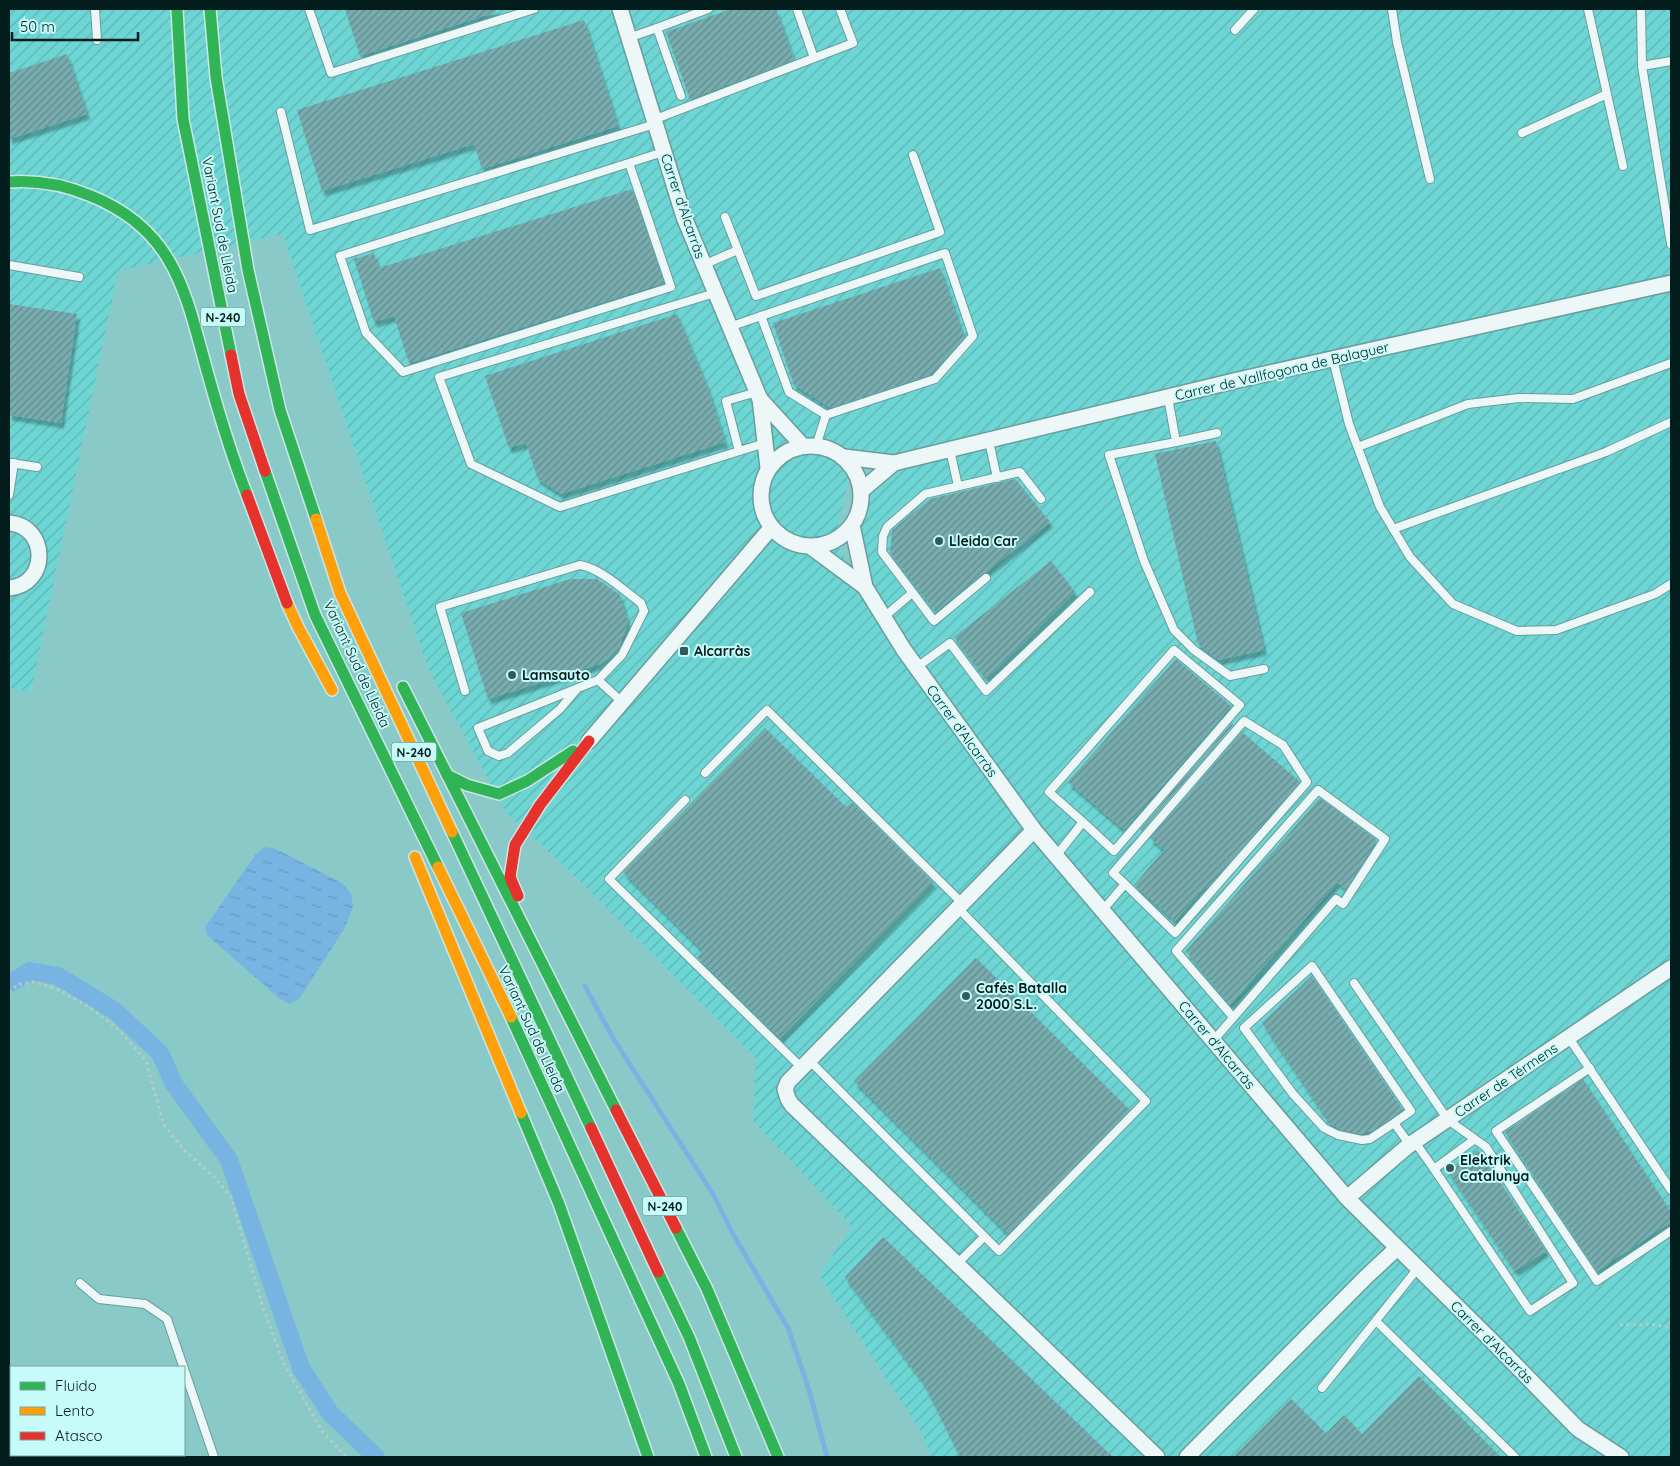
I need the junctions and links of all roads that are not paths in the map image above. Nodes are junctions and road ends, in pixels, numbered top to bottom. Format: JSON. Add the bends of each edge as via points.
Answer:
{"nodes":[{"id":1,"x":95,"y":9,"type":"edge"},
{"id":2,"x":177,"y":9,"type":"edge"},
{"id":3,"x":210,"y":9,"type":"edge"},
{"id":4,"x":309,"y":9,"type":"edge"},
{"id":5,"x":534,"y":9,"type":"edge"},
{"id":6,"x":620,"y":9,"type":"edge"},
{"id":7,"x":708,"y":9,"type":"edge"},
{"id":8,"x":797,"y":9,"type":"edge"},
{"id":9,"x":840,"y":9,"type":"edge"},
{"id":10,"x":1254,"y":9,"type":"edge"},
{"id":11,"x":1392,"y":9,"type":"edge"},
{"id":12,"x":1588,"y":9,"type":"edge"},
{"id":13,"x":1641,"y":9,"type":"edge"},
{"id":14,"x":657,"y":28,"type":"junction"},
{"id":15,"x":1234,"y":30,"type":"dead end"},
{"id":16,"x":628,"y":38,"type":"junction"},
{"id":17,"x":97,"y":40,"type":"dead end"},
{"id":18,"x":814,"y":58,"type":"junction"},
{"id":19,"x":1671,"y":61,"type":"edge"},
{"id":20,"x":1642,"y":66,"type":"junction"},
{"id":21,"x":1607,"y":94,"type":"junction"},
{"id":22,"x":681,"y":96,"type":"dead end"},
{"id":23,"x":281,"y":112,"type":"dead end"},
{"id":24,"x":654,"y":122,"type":"junction"},
{"id":25,"x":1522,"y":133,"type":"dead end"},
{"id":26,"x":663,"y":152,"type":"junction"},
{"id":27,"x":912,"y":154,"type":"dead end"},
{"id":28,"x":629,"y":163,"type":"junction"},
{"id":29,"x":1623,"y":166,"type":"dead end"},
{"id":30,"x":1430,"y":179,"type":"dead end"},
{"id":31,"x":9,"y":182,"type":"edge"},
{"id":32,"x":1671,"y":186,"type":"edge"},
{"id":33,"x":1662,"y":188,"type":"junction"},
{"id":34,"x":725,"y":217,"type":"dead end"},
{"id":35,"x":1671,"y":244,"type":"edge"},
{"id":36,"x":738,"y":250,"type":"junction"},
{"id":37,"x":9,"y":264,"type":"edge"},
{"id":38,"x":704,"y":265,"type":"junction"},
{"id":39,"x":79,"y":277,"type":"dead end"},
{"id":40,"x":1671,"y":283,"type":"edge"},
{"id":41,"x":715,"y":293,"type":"junction"},
{"id":42,"x":761,"y":316,"type":"junction"},
{"id":43,"x":730,"y":327,"type":"junction"},
{"id":44,"x":1332,"y":359,"type":"junction"},
{"id":45,"x":1671,"y":363,"type":"edge"},
{"id":46,"x":758,"y":395,"type":"junction"},
{"id":47,"x":1168,"y":397,"type":"junction"},
{"id":48,"x":280,"y":410,"type":"junction"},
{"id":49,"x":826,"y":416,"type":"junction"},
{"id":50,"x":1671,"y":422,"type":"edge"},
{"id":51,"x":1217,"y":433,"type":"dead end"},
{"id":52,"x":989,"y":440,"type":"junction"},
{"id":53,"x":1176,"y":442,"type":"junction"},
{"id":54,"x":765,"y":443,"type":"junction"},
{"id":55,"x":809,"y":446,"type":"junction"},
{"id":56,"x":1358,"y":447,"type":"junction"},
{"id":57,"x":950,"y":450,"type":"junction"},
{"id":58,"x":739,"y":451,"type":"junction"},
{"id":59,"x":844,"y":457,"type":"junction"},
{"id":60,"x":11,"y":463,"type":"edge"},
{"id":61,"x":894,"y":463,"type":"junction"},
{"id":62,"x":37,"y":467,"type":"dead end"},
{"id":63,"x":768,"y":468,"type":"junction"},
{"id":64,"x":997,"y":478,"type":"junction"},
{"id":65,"x":958,"y":486,"type":"junction"},
{"id":66,"x":861,"y":490,"type":"junction"},
{"id":67,"x":9,"y":495,"type":"edge"},
{"id":68,"x":1041,"y":499,"type":"dead end"},
{"id":69,"x":9,"y":523,"type":"edge"},
{"id":70,"x":852,"y":525,"type":"junction"},
{"id":71,"x":772,"y":528,"type":"junction"},
{"id":72,"x":1393,"y":529,"type":"junction"},
{"id":73,"x":812,"y":547,"type":"junction"},
{"id":74,"x":342,"y":562,"type":"dead end"},
{"id":75,"x":986,"y":578,"type":"dead end"},
{"id":76,"x":1671,"y":584,"type":"edge"},
{"id":77,"x":865,"y":587,"type":"junction"},
{"id":78,"x":9,"y":588,"type":"edge"},
{"id":79,"x":1090,"y":592,"type":"dead end"},
{"id":80,"x":912,"y":593,"type":"junction"},
{"id":81,"x":315,"y":616,"type":"junction"},
{"id":82,"x":884,"y":617,"type":"junction"},
{"id":83,"x":917,"y":667,"type":"junction"},
{"id":84,"x":1264,"y":669,"type":"dead end"},
{"id":85,"x":398,"y":677,"type":"dead end"},
{"id":86,"x":598,"y":680,"type":"junction"},
{"id":87,"x":577,"y":689,"type":"junction"},
{"id":88,"x":465,"y":691,"type":"dead end"},
{"id":89,"x":622,"y":702,"type":"junction"},
{"id":90,"x":340,"y":703,"type":"dead end"},
{"id":91,"x":589,"y":740,"type":"junction"},
{"id":92,"x":705,"y":773,"type":"dead end"},
{"id":93,"x":447,"y":775,"type":"junction"},
{"id":94,"x":387,"y":790,"type":"dead end"},
{"id":95,"x":685,"y":800,"type":"dead end"},
{"id":96,"x":1083,"y":822,"type":"junction"},
{"id":97,"x":1034,"y":830,"type":"junction"},
{"id":98,"x":410,"y":845,"type":"dead end"},
{"id":99,"x":1056,"y":856,"type":"junction"},
{"id":100,"x":1125,"y":884,"type":"junction"},
{"id":101,"x":960,"y":906,"type":"junction"},
{"id":102,"x":1102,"y":911,"type":"junction"},
{"id":103,"x":541,"y":960,"type":"junction"},
{"id":104,"x":1671,"y":968,"type":"edge"},
{"id":105,"x":1354,"y":983,"type":"dead end"},
{"id":106,"x":1234,"y":1017,"type":"junction"},
{"id":107,"x":1569,"y":1038,"type":"junction"},
{"id":108,"x":1213,"y":1041,"type":"junction"},
{"id":109,"x":806,"y":1064,"type":"junction"},
{"id":110,"x":1590,"y":1068,"type":"junction"},
{"id":111,"x":1448,"y":1120,"type":"junction"},
{"id":112,"x":1394,"y":1123,"type":"junction"},
{"id":113,"x":1475,"y":1139,"type":"junction"},
{"id":114,"x":1412,"y":1144,"type":"junction"},
{"id":115,"x":1434,"y":1169,"type":"junction"},
{"id":116,"x":1671,"y":1190,"type":"edge"},
{"id":117,"x":1346,"y":1198,"type":"junction"},
{"id":118,"x":1671,"y":1231,"type":"edge"},
{"id":119,"x":984,"y":1237,"type":"junction"},
{"id":120,"x":1397,"y":1248,"type":"junction"},
{"id":121,"x":957,"y":1264,"type":"junction"},
{"id":122,"x":1418,"y":1268,"type":"junction"},
{"id":123,"x":80,"y":1282,"type":"dead end"},
{"id":124,"x":1376,"y":1321,"type":"junction"},
{"id":125,"x":182,"y":1366,"type":"edge"},
{"id":126,"x":185,"y":1375,"type":"edge"},
{"id":127,"x":1322,"y":1388,"type":"dead end"},
{"id":128,"x":214,"y":1457,"type":"edge"},
{"id":129,"x":648,"y":1457,"type":"edge"},
{"id":130,"x":706,"y":1457,"type":"edge"},
{"id":131,"x":736,"y":1457,"type":"edge"},
{"id":132,"x":778,"y":1457,"type":"edge"},
{"id":133,"x":1156,"y":1457,"type":"edge"},
{"id":134,"x":1187,"y":1457,"type":"edge"},
{"id":135,"x":1515,"y":1457,"type":"edge"},
{"id":136,"x":1621,"y":1457,"type":"edge"}],
"edges":[{"from":1,"to":17,"type":"lane"},
{"from":2,"to":81,"type":"highway","name":"Variant Sud de Lleida","number":"N-240","via":[[183,119],[239,394]]},
{"from":3,"to":48,"type":"highway","name":"Variant Sud de Lleida","number":"N-240","via":[[216,77],[248,270]]},
{"from":4,"to":5,"type":"lane","via":[[331,73]]},
{"from":6,"to":16,"type":"street","name":"Carrer d'Alcarràs"},
{"from":7,"to":14,"type":"lane"},
{"from":8,"to":18,"type":"lane"},
{"from":9,"to":18,"type":"lane","via":[[853,43]]},
{"from":10,"to":15,"type":"lane"},
{"from":11,"to":30,"type":"lane"},
{"from":12,"to":21,"type":"lane"},
{"from":13,"to":20,"type":"lane"},
{"from":14,"to":16,"type":"lane"},
{"from":14,"to":22,"type":"lane"},
{"from":16,"to":24,"type":"street","name":"Carrer d'Alcarràs"},
{"from":18,"to":24,"type":"lane"},
{"from":19,"to":20,"type":"lane"},
{"from":20,"to":33,"type":"lane"},
{"from":21,"to":25,"type":"lane"},
{"from":21,"to":29,"type":"lane"},
{"from":23,"to":24,"type":"lane","via":[[310,230]]},
{"from":24,"to":26,"type":"street","name":"Carrer d'Alcarràs"},
{"from":26,"to":28,"type":"lane"},
{"from":26,"to":38,"type":"street","name":"Carrer d'Alcarràs"},
{"from":27,"to":36,"type":"lane","via":[[940,232],[756,296]]},
{"from":28,"to":28,"type":"lane","via":[[340,256],[366,332],[402,372],[671,287]]},
{"from":31,"to":90,"type":"highway","via":[[54,184],[102,199],[143,227],[173,265],[187,296],[238,469],[288,607]]},
{"from":32,"to":33,"type":"lane"},
{"from":33,"to":35,"type":"lane"},
{"from":34,"to":36,"type":"lane"},
{"from":36,"to":38,"type":"lane"},
{"from":37,"to":39,"type":"lane"},
{"from":38,"to":41,"type":"street","name":"Carrer d'Alcarràs"},
{"from":40,"to":44,"type":"street","name":"Carrer de Vallfogona de Balaguer"},
{"from":41,"to":43,"type":"street","name":"Carrer d'Alcarràs"},
{"from":41,"to":58,"type":"lane","via":[[439,377],[470,464],[560,507]]},
{"from":42,"to":43,"type":"lane"},
{"from":42,"to":49,"type":"lane","via":[[790,392]]},
{"from":42,"to":49,"type":"lane","via":[[945,253],[973,336],[935,379]]},
{"from":43,"to":46,"type":"street","name":"Carrer d'Alcarràs"},
{"from":44,"to":47,"type":"street","name":"Carrer de Vallfogona de Balaguer"},
{"from":44,"to":56,"type":"lane"},
{"from":45,"to":56,"type":"lane","via":[[1573,399],[1519,398],[1468,404]]},
{"from":46,"to":54,"type":"street","name":"Carrer d'Alcarràs"},
{"from":46,"to":55,"type":"street","name":"Carrer d'Alcarràs"},
{"from":46,"to":58,"type":"lane","via":[[726,401]]},
{"from":47,"to":52,"type":"street","name":"Carrer de Vallfogona de Balaguer"},
{"from":47,"to":53,"type":"lane"},
{"from":48,"to":74,"type":"highway","number":"N-240"},
{"from":48,"to":131,"type":"highway","name":"Variant Sud de Lleida","number":"N-240","via":[[340,593],[689,1337]]},
{"from":49,"to":55,"type":"lane"},
{"from":50,"to":72,"type":"lane","via":[[1606,452]]},
{"from":51,"to":53,"type":"lane"},
{"from":52,"to":57,"type":"street","name":"Carrer de Vallfogona de Balaguer"},
{"from":52,"to":64,"type":"lane"},
{"from":53,"to":84,"type":"lane","via":[[1109,456],[1144,561],[1174,630],[1194,650],[1230,676]]},
{"from":54,"to":58,"type":"lane"},
{"from":54,"to":63,"type":"street","name":"Carrer d'Alcarràs"},
{"from":55,"to":59,"type":"street","via":[[824,447]]},
{"from":55,"to":63,"type":"street","via":[[783,453]]},
{"from":56,"to":72,"type":"lane","via":[[1380,507]]},
{"from":57,"to":61,"type":"street","name":"Carrer de Vallfogona de Balaguer"},
{"from":57,"to":65,"type":"lane"},
{"from":59,"to":61,"type":"street"},
{"from":59,"to":66,"type":"street","via":[[852,466]]},
{"from":60,"to":62,"type":"lane"},
{"from":60,"to":67,"type":"lane"},
{"from":61,"to":66,"type":"street"},
{"from":63,"to":71,"type":"street","via":[[760,488],[762,509]]},
{"from":64,"to":65,"type":"lane"},
{"from":64,"to":68,"type":"lane","via":[[1020,472]]},
{"from":65,"to":80,"type":"lane","via":[[925,494],[887,527],[883,536],[882,552]]},
{"from":66,"to":70,"type":"street","via":[[859,513]]},
{"from":69,"to":78,"type":"street","via":[[25,528],[33,536],[40,556],[32,577],[24,584]]},
{"from":70,"to":73,"type":"street","via":[[834,541]]},
{"from":70,"to":77,"type":"street","name":"Carrer d'Alcarràs"},
{"from":71,"to":73,"type":"street","via":[[790,542]]},
{"from":71,"to":89,"type":"street"},
{"from":72,"to":76,"type":"lane","via":[[1410,557],[1453,604],[1518,631],[1556,630],[1655,594]]},
{"from":73,"to":77,"type":"street","name":"Carrer d'Alcarràs"},
{"from":75,"to":80,"type":"lane","via":[[934,621]]},
{"from":77,"to":82,"type":"street","name":"Carrer d'Alcarràs"},
{"from":79,"to":83,"type":"lane","via":[[986,691],[950,643]]},
{"from":80,"to":82,"type":"lane"},
{"from":81,"to":94,"type":"highway","number":"N-240"},
{"from":81,"to":130,"type":"highway","name":"Variant Sud de Lleida","number":"N-240","via":[[506,1006],[679,1384]]},
{"from":82,"to":83,"type":"street","name":"Carrer d'Alcarràs"},
{"from":83,"to":97,"type":"street","name":"Carrer d'Alcarràs"},
{"from":85,"to":93,"type":"highway","number":"N-240"},
{"from":86,"to":87,"type":"lane"},
{"from":86,"to":88,"type":"lane","via":[[622,654],[644,611],[641,603],[602,575],[590,567],[580,566],[440,607]]},
{"from":86,"to":89,"type":"lane"},
{"from":87,"to":87,"type":"lane","via":[[478,728],[488,751],[499,756],[508,754],[560,710]]},
{"from":89,"to":91,"type":"street"},
{"from":91,"to":93,"type":"highway","via":[[528,781],[498,794]]},
{"from":91,"to":103,"type":"highway","via":[[540,805],[516,845],[510,876]]},
{"from":92,"to":101,"type":"lane","via":[[767,710]]},
{"from":93,"to":103,"type":"highway","number":"N-240"},
{"from":95,"to":109,"type":"lane","via":[[609,879]]},
{"from":96,"to":96,"type":"lane","via":[[1114,851],[1240,705],[1174,650],[1049,792]]},
{"from":96,"to":99,"type":"lane"},
{"from":97,"to":99,"type":"street","name":"Carrer d'Alcarràs"},
{"from":97,"to":101,"type":"street"},
{"from":98,"to":129,"type":"highway","via":[[559,1204]]},
{"from":99,"to":102,"type":"street","name":"Carrer d'Alcarràs"},
{"from":100,"to":100,"type":"lane","via":[[1175,932],[1307,782],[1283,745],[1244,721],[1113,873]]},
{"from":100,"to":102,"type":"lane"},
{"from":101,"to":109,"type":"street"},
{"from":101,"to":119,"type":"lane","via":[[1146,1101],[999,1252]]},
{"from":102,"to":108,"type":"street","name":"Carrer d'Alcarràs"},
{"from":103,"to":132,"type":"highway","number":"N-240","via":[[707,1290]]},
{"from":104,"to":107,"type":"street","name":"Carrer de Térmens"},
{"from":105,"to":111,"type":"lane"},
{"from":106,"to":106,"type":"lane","via":[[1336,899],[1343,904],[1385,838],[1318,790],[1176,951]]},
{"from":106,"to":108,"type":"lane"},
{"from":107,"to":110,"type":"lane"},
{"from":107,"to":111,"type":"street","name":"Carrer de Térmens"},
{"from":108,"to":117,"type":"street","name":"Carrer d'Alcarràs"},
{"from":109,"to":119,"type":"lane"},
{"from":109,"to":121,"type":"street","via":[[785,1086],[792,1105]]},
{"from":110,"to":116,"type":"lane"},
{"from":110,"to":118,"type":"lane","via":[[1496,1131],[1597,1281]]},
{"from":111,"to":113,"type":"lane"},
{"from":111,"to":114,"type":"street","name":"Carrer de Térmens"},
{"from":112,"to":112,"type":"lane","via":[[1411,1111],[1312,966],[1244,1028],[1293,1094],[1324,1128],[1338,1136],[1362,1140],[1370,1139]]},
{"from":112,"to":114,"type":"lane"},
{"from":113,"to":115,"type":"lane"},
{"from":113,"to":115,"type":"lane","via":[[1486,1146],[1573,1283],[1530,1311]]},
{"from":114,"to":115,"type":"lane"},
{"from":114,"to":117,"type":"street","name":"Carrer de Térmens"},
{"from":117,"to":120,"type":"street","name":"Carrer d'Alcarràs"},
{"from":119,"to":121,"type":"lane"},
{"from":120,"to":122,"type":"street","name":"Carrer d'Alcarràs"},
{"from":120,"to":134,"type":"street"},
{"from":121,"to":133,"type":"street"},
{"from":122,"to":124,"type":"lane"},
{"from":122,"to":136,"type":"street","name":"Carrer d'Alcarràs","via":[[1578,1429]]},
{"from":123,"to":125,"type":"lane","via":[[99,1299],[144,1304],[167,1319]]},
{"from":124,"to":127,"type":"lane"},
{"from":124,"to":135,"type":"lane"},
{"from":126,"to":128,"type":"lane"}]}
